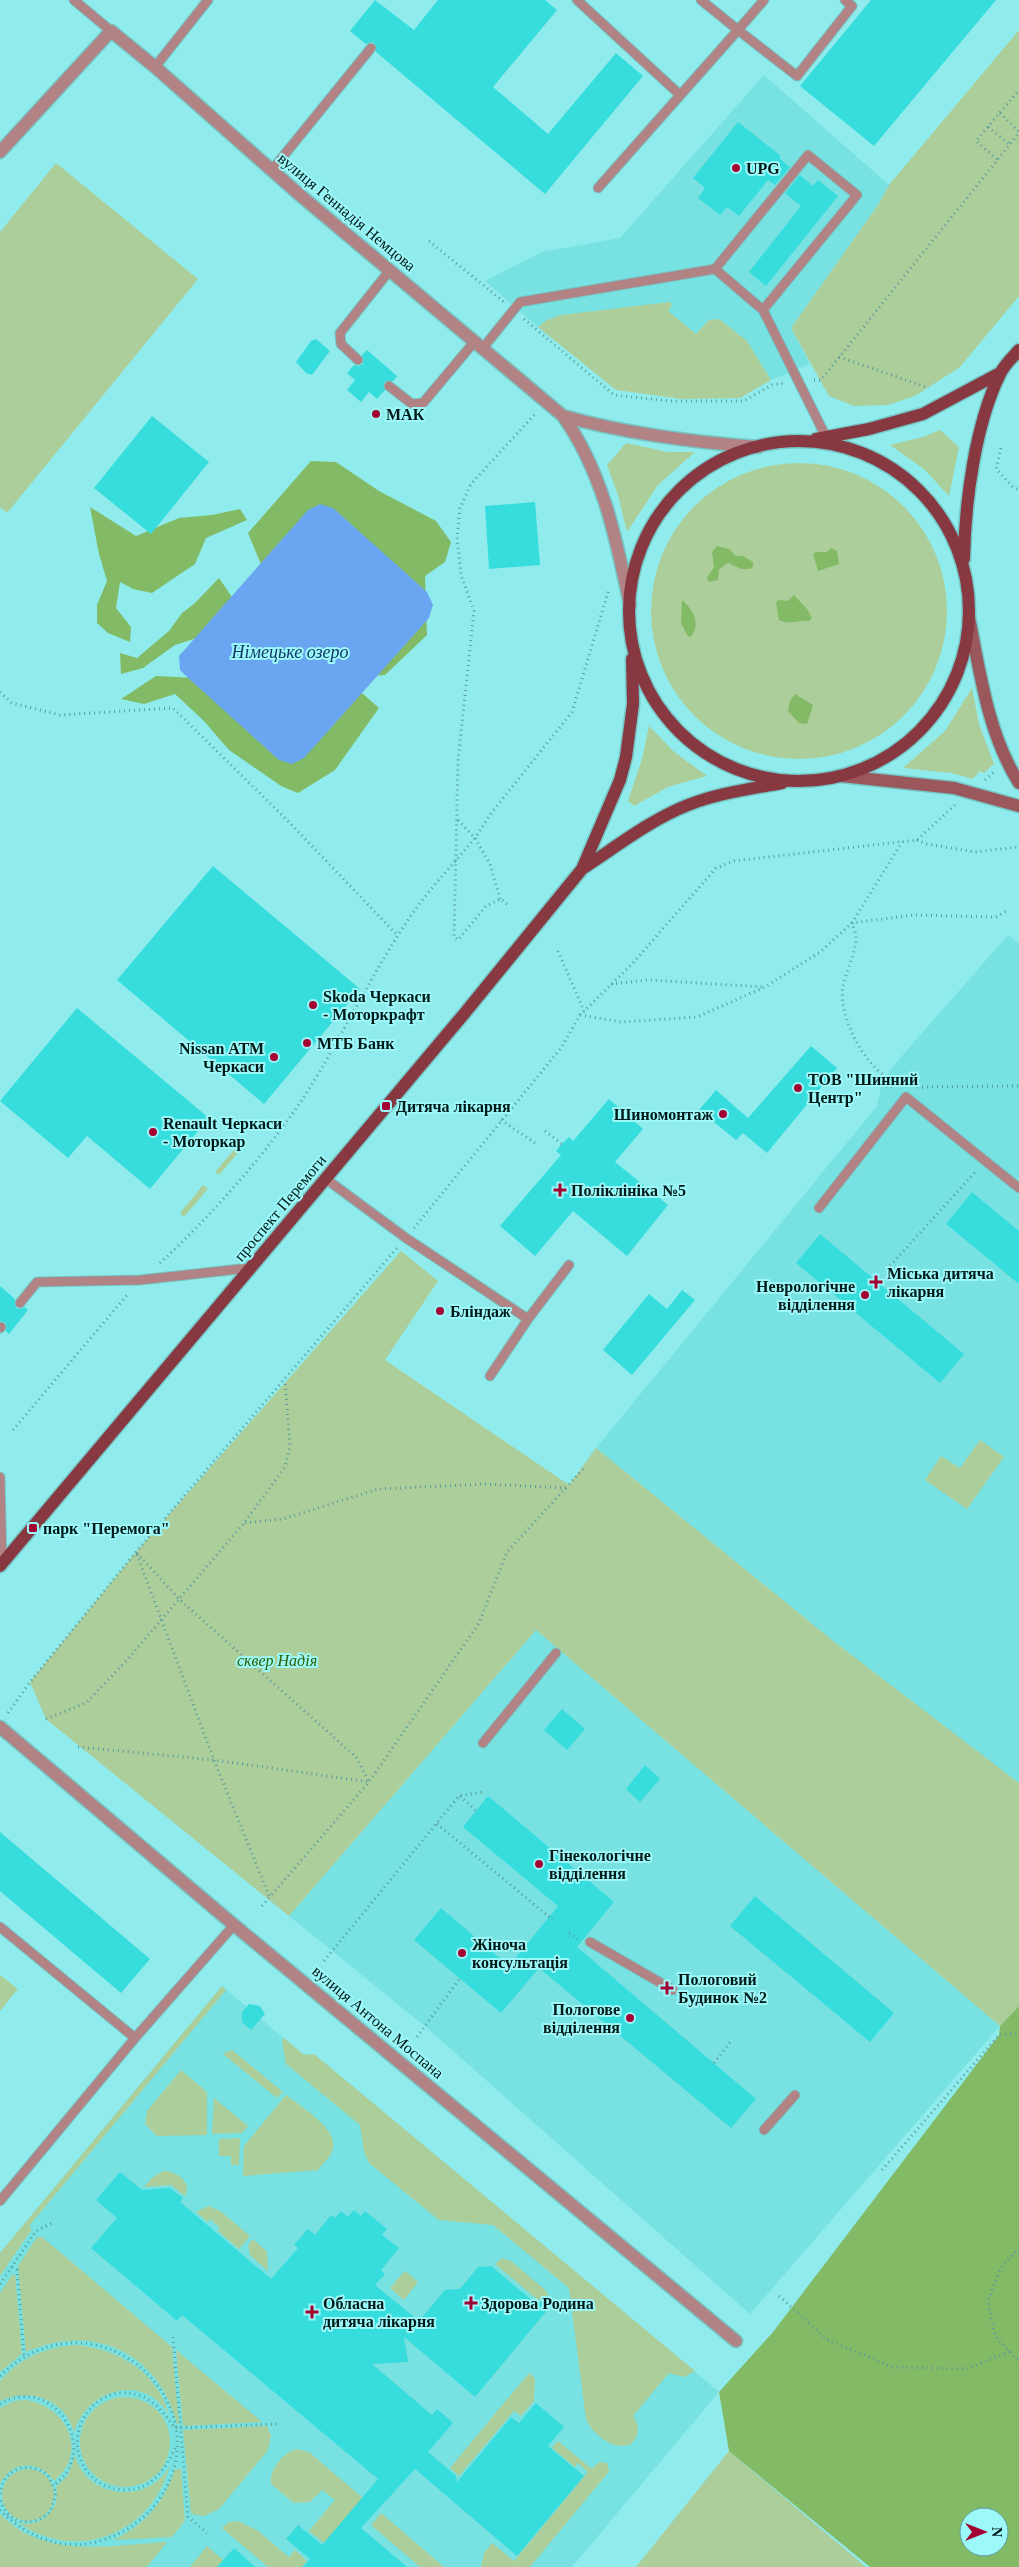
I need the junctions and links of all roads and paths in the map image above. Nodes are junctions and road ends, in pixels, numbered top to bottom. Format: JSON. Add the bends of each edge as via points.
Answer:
{"nodes":[{"id":1,"x":74,"y":0,"type":"edge"},
{"id":2,"x":208,"y":0,"type":"edge"},
{"id":3,"x":577,"y":0,"type":"edge"},
{"id":4,"x":701,"y":0,"type":"edge"},
{"id":5,"x":764,"y":0,"type":"edge"},
{"id":6,"x":844,"y":0,"type":"edge"},
{"id":7,"x":738,"y":30,"type":"junction"},
{"id":8,"x":110,"y":31,"type":"junction"},
{"id":9,"x":371,"y":48,"type":"dead end"},
{"id":10,"x":155,"y":67,"type":"junction"},
{"id":11,"x":1019,"y":90,"type":"edge"},
{"id":12,"x":679,"y":94,"type":"junction"},
{"id":13,"x":1000,"y":113,"type":"junction"},
{"id":14,"x":988,"y":127,"type":"junction"},
{"id":15,"x":1019,"y":133,"type":"edge"},
{"id":16,"x":1009,"y":144,"type":"junction"},
{"id":17,"x":0,"y":152,"type":"edge"},
{"id":18,"x":997,"y":159,"type":"junction"},
{"id":19,"x":272,"y":170,"type":"junction"},
{"id":20,"x":598,"y":188,"type":"dead end"},
{"id":21,"x":429,"y":241,"type":"dead end"},
{"id":22,"x":715,"y":269,"type":"junction"},
{"id":23,"x":390,"y":270,"type":"junction"},
{"id":24,"x":513,"y":310,"type":"junction"},
{"id":25,"x":763,"y":310,"type":"junction"},
{"id":26,"x":479,"y":344,"type":"junction"},
{"id":27,"x":1019,"y":350,"type":"edge"},
{"id":28,"x":838,"y":357,"type":"junction"},
{"id":29,"x":358,"y":360,"type":"dead end"},
{"id":30,"x":1000,"y":372,"type":"junction"},
{"id":31,"x":799,"y":380,"type":"junction"},
{"id":32,"x":389,"y":386,"type":"dead end"},
{"id":33,"x":928,"y":388,"type":"dead end"},
{"id":34,"x":546,"y":402,"type":"junction"},
{"id":35,"x":563,"y":416,"type":"junction"},
{"id":36,"x":826,"y":437,"type":"junction"},
{"id":37,"x":805,"y":441,"type":"junction"},
{"id":38,"x":758,"y":446,"type":"junction"},
{"id":39,"x":1001,"y":448,"type":"dead end"},
{"id":40,"x":1019,"y":490,"type":"edge"},
{"id":41,"x":963,"y":569,"type":"junction"},
{"id":42,"x":611,"y":584,"type":"dead end"},
{"id":43,"x":630,"y":605,"type":"junction"},
{"id":44,"x":968,"y":617,"type":"junction"},
{"id":45,"x":632,"y":659,"type":"junction"},
{"id":46,"x":0,"y":692,"type":"edge"},
{"id":47,"x":1006,"y":760,"type":"junction"},
{"id":48,"x":841,"y":776,"type":"junction"},
{"id":49,"x":793,"y":781,"type":"junction"},
{"id":50,"x":1019,"y":782,"type":"edge"},
{"id":51,"x":972,"y":792,"type":"junction"},
{"id":52,"x":1019,"y":806,"type":"edge"},
{"id":53,"x":457,"y":819,"type":"junction"},
{"id":54,"x":475,"y":838,"type":"junction"},
{"id":55,"x":917,"y":840,"type":"junction"},
{"id":56,"x":902,"y":842,"type":"junction"},
{"id":57,"x":1019,"y":847,"type":"edge"},
{"id":58,"x":456,"y":860,"type":"junction"},
{"id":59,"x":582,"y":869,"type":"junction"},
{"id":60,"x":500,"y":899,"type":"junction"},
{"id":61,"x":507,"y":904,"type":"dead end"},
{"id":62,"x":1008,"y":910,"type":"dead end"},
{"id":63,"x":852,"y":922,"type":"junction"},
{"id":64,"x":398,"y":936,"type":"junction"},
{"id":65,"x":558,"y":952,"type":"dead end"},
{"id":66,"x":610,"y":984,"type":"junction"},
{"id":67,"x":765,"y":987,"type":"junction"},
{"id":68,"x":582,"y":1013,"type":"junction"},
{"id":69,"x":886,"y":1077,"type":"dead end"},
{"id":70,"x":881,"y":1086,"type":"dead end"},
{"id":71,"x":1019,"y":1086,"type":"edge"},
{"id":72,"x":906,"y":1087,"type":"dead end"},
{"id":73,"x":915,"y":1087,"type":"dead end"},
{"id":74,"x":500,"y":1120,"type":"junction"},
{"id":75,"x":545,"y":1131,"type":"dead end"},
{"id":76,"x":535,"y":1143,"type":"dead end"},
{"id":77,"x":562,"y":1144,"type":"dead end"},
{"id":78,"x":985,"y":1161,"type":"junction"},
{"id":79,"x":326,"y":1179,"type":"junction"},
{"id":80,"x":1019,"y":1188,"type":"edge"},
{"id":81,"x":819,"y":1208,"type":"dead end"},
{"id":82,"x":406,"y":1238,"type":"junction"},
{"id":83,"x":569,"y":1265,"type":"dead end"},
{"id":84,"x":890,"y":1266,"type":"dead end"},
{"id":85,"x":250,"y":1268,"type":"junction"},
{"id":86,"x":140,"y":1280,"type":"junction"},
{"id":87,"x":20,"y":1303,"type":"dead end"},
{"id":88,"x":528,"y":1319,"type":"junction"},
{"id":89,"x":490,"y":1376,"type":"dead end"},
{"id":90,"x":284,"y":1380,"type":"junction"},
{"id":91,"x":13,"y":1430,"type":"dead end"},
{"id":92,"x":584,"y":1468,"type":"dead end"},
{"id":93,"x":0,"y":1477,"type":"edge"},
{"id":94,"x":567,"y":1488,"type":"junction"},
{"id":95,"x":244,"y":1523,"type":"junction"},
{"id":96,"x":136,"y":1552,"type":"junction"},
{"id":97,"x":1,"y":1565,"type":"edge"},
{"id":98,"x":179,"y":1599,"type":"junction"},
{"id":99,"x":162,"y":1619,"type":"junction"},
{"id":100,"x":556,"y":1653,"type":"dead end"},
{"id":101,"x":46,"y":1719,"type":"dead end"},
{"id":102,"x":2,"y":1722,"type":"edge"},
{"id":103,"x":483,"y":1742,"type":"dead end"},
{"id":104,"x":78,"y":1747,"type":"dead end"},
{"id":105,"x":214,"y":1760,"type":"junction"},
{"id":106,"x":369,"y":1782,"type":"junction"},
{"id":107,"x":482,"y":1792,"type":"dead end"},
{"id":108,"x":460,"y":1796,"type":"junction"},
{"id":109,"x":476,"y":1811,"type":"dead end"},
{"id":110,"x":437,"y":1824,"type":"junction"},
{"id":111,"x":270,"y":1898,"type":"junction"},
{"id":112,"x":262,"y":1906,"type":"dead end"},
{"id":113,"x":553,"y":1920,"type":"dead end"},
{"id":114,"x":234,"y":1926,"type":"junction"},
{"id":115,"x":0,"y":1927,"type":"edge"},
{"id":116,"x":590,"y":1942,"type":"dead end"},
{"id":117,"x":324,"y":1961,"type":"dead end"},
{"id":118,"x":460,"y":1978,"type":"dead end"},
{"id":119,"x":672,"y":1990,"type":"dead end"},
{"id":120,"x":1019,"y":2033,"type":"edge"},
{"id":121,"x":417,"y":2037,"type":"dead end"},
{"id":122,"x":135,"y":2038,"type":"junction"},
{"id":123,"x":731,"y":2041,"type":"dead end"},
{"id":124,"x":714,"y":2062,"type":"dead end"},
{"id":125,"x":794,"y":2095,"type":"dead end"},
{"id":126,"x":764,"y":2130,"type":"dead end"},
{"id":127,"x":882,"y":2170,"type":"dead end"},
{"id":128,"x":0,"y":2201,"type":"edge"},
{"id":129,"x":54,"y":2222,"type":"dead end"},
{"id":130,"x":1019,"y":2248,"type":"edge"},
{"id":131,"x":12,"y":2267,"type":"junction"},
{"id":132,"x":0,"y":2284,"type":"edge"},
{"id":133,"x":779,"y":2296,"type":"dead end"},
{"id":134,"x":173,"y":2337,"type":"dead end"},
{"id":135,"x":736,"y":2341,"type":"dead end"},
{"id":136,"x":1010,"y":2352,"type":"junction"},
{"id":137,"x":24,"y":2356,"type":"junction"},
{"id":138,"x":1019,"y":2362,"type":"edge"},
{"id":139,"x":0,"y":2376,"type":"edge"},
{"id":140,"x":0,"y":2404,"type":"edge"},
{"id":141,"x":277,"y":2424,"type":"dead end"},
{"id":142,"x":175,"y":2428,"type":"junction"},
{"id":143,"x":181,"y":2428,"type":"junction"},
{"id":144,"x":75,"y":2445,"type":"junction"},
{"id":145,"x":176,"y":2445,"type":"junction"},
{"id":146,"x":54,"y":2485,"type":"junction"},
{"id":147,"x":0,"y":2487,"type":"edge"},
{"id":148,"x":0,"y":2496,"type":"edge"},
{"id":149,"x":0,"y":2510,"type":"edge"},
{"id":150,"x":207,"y":2533,"type":"dead end"}],
"edges":[{"from":1,"to":8,"type":"lane"},
{"from":2,"to":10,"type":"lane"},
{"from":3,"to":12,"type":"lane"},
{"from":4,"to":7,"type":"lane"},
{"from":5,"to":7,"type":"lane"},
{"from":6,"to":7,"type":"lane","via":[[852,6],[797,76]]},
{"from":7,"to":12,"type":"lane"},
{"from":8,"to":10,"type":"street","name":"вулиця Геннадія Немцова"},
{"from":8,"to":17,"type":"street"},
{"from":9,"to":19,"type":"lane"},
{"from":10,"to":19,"type":"street","name":"вулиця Геннадія Немцова"},
{"from":11,"to":13,"type":"path"},
{"from":12,"to":20,"type":"lane"},
{"from":13,"to":14,"type":"path"},
{"from":13,"to":15,"type":"path"},
{"from":14,"to":16,"type":"path"},
{"from":14,"to":18,"type":"path","via":[[976,141]]},
{"from":15,"to":16,"type":"path"},
{"from":16,"to":18,"type":"path"},
{"from":18,"to":28,"type":"path"},
{"from":19,"to":23,"type":"street","name":"вулиця Геннадія Немцова"},
{"from":21,"to":24,"type":"path"},
{"from":22,"to":24,"type":"lane","via":[[520,302]]},
{"from":22,"to":25,"type":"lane"},
{"from":22,"to":25,"type":"lane","via":[[808,155],[857,195]]},
{"from":23,"to":26,"type":"street","name":"вулиця Геннадія Немцова"},
{"from":23,"to":29,"type":"lane","via":[[340,333],[341,344]]},
{"from":24,"to":26,"type":"lane"},
{"from":24,"to":31,"type":"path","via":[[614,395],[670,401],[744,401],[772,386]]},
{"from":25,"to":31,"type":"lane"},
{"from":26,"to":32,"type":"lane","via":[[423,403],[412,404]]},
{"from":26,"to":34,"type":"street","name":"вулиця Геннадія Немцова"},
{"from":27,"to":30,"type":"main road"},
{"from":28,"to":31,"type":"path","via":[[821,380]]},
{"from":28,"to":33,"type":"path"},
{"from":30,"to":36,"type":"main road","via":[[923,414]]},
{"from":30,"to":41,"type":"main road","via":[[983,424],[972,475],[966,508]]},
{"from":31,"to":36,"type":"lane"},
{"from":34,"to":35,"type":"street","name":"вулиця Геннадія Немцова"},
{"from":34,"to":53,"type":"path","via":[[471,484],[460,508],[457,537],[461,575],[474,610],[458,760]]},
{"from":35,"to":38,"type":"street","via":[[597,426],[664,438]]},
{"from":35,"to":43,"type":"street","via":[[595,472]]},
{"from":36,"to":37,"type":"main road"},
{"from":37,"to":38,"type":"main road","name":"проспект Перемоги"},
{"from":37,"to":41,"type":"main road","via":[[853,450],[875,459],[915,487],[945,524]]},
{"from":38,"to":43,"type":"main road","name":"проспект Перемоги","via":[[713,465],[693,479],[660,514],[639,558],[632,581]]},
{"from":39,"to":40,"type":"path","via":[[996,469],[1012,487]]},
{"from":41,"to":44,"type":"main road"},
{"from":42,"to":54,"type":"path","via":[[572,712]]},
{"from":43,"to":45,"type":"main road","name":"проспект Перемоги"},
{"from":44,"to":47,"type":"street","via":[[994,730]]},
{"from":44,"to":48,"type":"main road","via":[[960,665],[938,708],[923,727],[892,752],[864,768]]},
{"from":45,"to":49,"type":"main road","via":[[653,702],[703,751],[746,772]]},
{"from":45,"to":59,"type":"main road","name":"проспект Перемоги","via":[[633,704],[626,757],[620,780]]},
{"from":46,"to":64,"type":"path","via":[[12,703],[60,715],[173,708],[290,822]]},
{"from":47,"to":50,"type":"street"},
{"from":47,"to":51,"type":"path"},
{"from":48,"to":49,"type":"main road"},
{"from":48,"to":51,"type":"street","via":[[915,782]]},
{"from":49,"to":59,"type":"main road","name":"проспект Перемоги","via":[[688,805],[647,826]]},
{"from":51,"to":52,"type":"street"},
{"from":51,"to":55,"type":"path"},
{"from":53,"to":54,"type":"path"},
{"from":53,"to":58,"type":"path"},
{"from":54,"to":58,"type":"path"},
{"from":54,"to":60,"type":"path","via":[[488,859]]},
{"from":55,"to":56,"type":"path"},
{"from":55,"to":57,"type":"path","via":[[975,852]]},
{"from":56,"to":63,"type":"path"},
{"from":56,"to":66,"type":"path","via":[[734,861],[716,868],[632,964]]},
{"from":58,"to":60,"type":"path","via":[[453,934],[458,940],[486,906]]},
{"from":58,"to":64,"type":"path"},
{"from":59,"to":79,"type":"main road","name":"проспект Перемоги"},
{"from":60,"to":61,"type":"path"},
{"from":62,"to":63,"type":"path","via":[[996,917],[913,915]]},
{"from":63,"to":67,"type":"path","via":[[820,952]]},
{"from":63,"to":69,"type":"path","via":[[856,938],[841,1001],[865,1056],[875,1070]]},
{"from":64,"to":86,"type":"path","via":[[301,1100],[255,1161],[182,1242]]},
{"from":65,"to":68,"type":"path"},
{"from":66,"to":67,"type":"path","via":[[649,980]]},
{"from":66,"to":68,"type":"path"},
{"from":67,"to":68,"type":"path","via":[[697,1017],[621,1022]]},
{"from":68,"to":74,"type":"path","via":[[561,1048]]},
{"from":70,"to":72,"type":"path"},
{"from":71,"to":73,"type":"path"},
{"from":74,"to":76,"type":"path"},
{"from":74,"to":82,"type":"path"},
{"from":75,"to":77,"type":"path"},
{"from":78,"to":80,"type":"lane"},
{"from":78,"to":81,"type":"lane","via":[[906,1097]]},
{"from":78,"to":84,"type":"path"},
{"from":79,"to":82,"type":"lane"},
{"from":79,"to":85,"type":"main road","name":"проспект Перемоги"},
{"from":82,"to":88,"type":"lane"},
{"from":82,"to":90,"type":"path"},
{"from":83,"to":88,"type":"lane"},
{"from":85,"to":86,"type":"lane"},
{"from":85,"to":97,"type":"main road","name":"проспект Перемоги"},
{"from":86,"to":87,"type":"lane","via":[[37,1282]]},
{"from":86,"to":91,"type":"path"},
{"from":88,"to":89,"type":"lane"},
{"from":90,"to":95,"type":"path","via":[[290,1447],[285,1466]]},
{"from":90,"to":96,"type":"path"},
{"from":92,"to":94,"type":"path"},
{"from":93,"to":97,"type":"lane"},
{"from":94,"to":95,"type":"path","via":[[487,1484],[378,1489],[283,1519]]},
{"from":94,"to":106,"type":"path","via":[[507,1552],[479,1623]]},
{"from":95,"to":98,"type":"path"},
{"from":96,"to":98,"type":"path"},
{"from":96,"to":99,"type":"path"},
{"from":96,"to":102,"type":"path","via":[[30,1682]]},
{"from":98,"to":99,"type":"path"},
{"from":98,"to":106,"type":"path","via":[[356,1757]]},
{"from":99,"to":101,"type":"path","via":[[86,1703]]},
{"from":99,"to":105,"type":"path"},
{"from":100,"to":103,"type":"lane"},
{"from":102,"to":114,"type":"street","name":"вулиця Антона Моспана"},
{"from":104,"to":105,"type":"path"},
{"from":105,"to":106,"type":"path"},
{"from":105,"to":111,"type":"path"},
{"from":106,"to":111,"type":"path"},
{"from":107,"to":108,"type":"path"},
{"from":108,"to":109,"type":"path"},
{"from":108,"to":110,"type":"path"},
{"from":110,"to":113,"type":"path"},
{"from":110,"to":117,"type":"path"},
{"from":111,"to":112,"type":"path"},
{"from":114,"to":122,"type":"lane"},
{"from":114,"to":135,"type":"street","name":"вулиця Антона Моспана"},
{"from":115,"to":122,"type":"lane"},
{"from":116,"to":119,"type":"lane"},
{"from":118,"to":121,"type":"path"},
{"from":120,"to":127,"type":"path","via":[[999,2035]]},
{"from":122,"to":128,"type":"lane"},
{"from":123,"to":124,"type":"path"},
{"from":125,"to":126,"type":"lane"},
{"from":129,"to":131,"type":"path","via":[[39,2228]]},
{"from":130,"to":136,"type":"path","via":[[1000,2269],[988,2301],[995,2336]]},
{"from":131,"to":132,"type":"path"},
{"from":131,"to":137,"type":"path","via":[[17,2270]]},
{"from":133,"to":136,"type":"path","via":[[828,2340],[892,2367],[965,2369]]},
{"from":134,"to":143,"type":"path"},
{"from":136,"to":138,"type":"path"},
{"from":137,"to":139,"type":"path"},
{"from":137,"to":142,"type":"path","via":[[59,2344],[94,2344],[111,2349],[127,2357],[154,2380],[170,2410]]},
{"from":140,"to":144,"type":"path","via":[[25,2397],[48,2403],[65,2418]]},
{"from":141,"to":143,"type":"path"},
{"from":142,"to":143,"type":"path"},
{"from":142,"to":144,"type":"path","via":[[147,2399],[136,2395],[113,2395],[93,2406],[85,2415]]},
{"from":142,"to":145,"type":"path"},
{"from":143,"to":150,"type":"path","via":[[188,2517]]},
{"from":144,"to":145,"type":"path","via":[[93,2478],[108,2487],[125,2490],[137,2489],[157,2478]]},
{"from":144,"to":146,"type":"path","via":[[68,2468]]},
{"from":145,"to":149,"type":"path","via":[[169,2480],[151,2510],[124,2532],[108,2539],[56,2543],[23,2530]]},
{"from":146,"to":147,"type":"path","via":[[48,2475],[31,2467],[12,2471]]},
{"from":146,"to":148,"type":"path","via":[[56,2493],[50,2512],[34,2522],[15,2520],[7,2514]]},
{"from":147,"to":148,"type":"path"}]}
